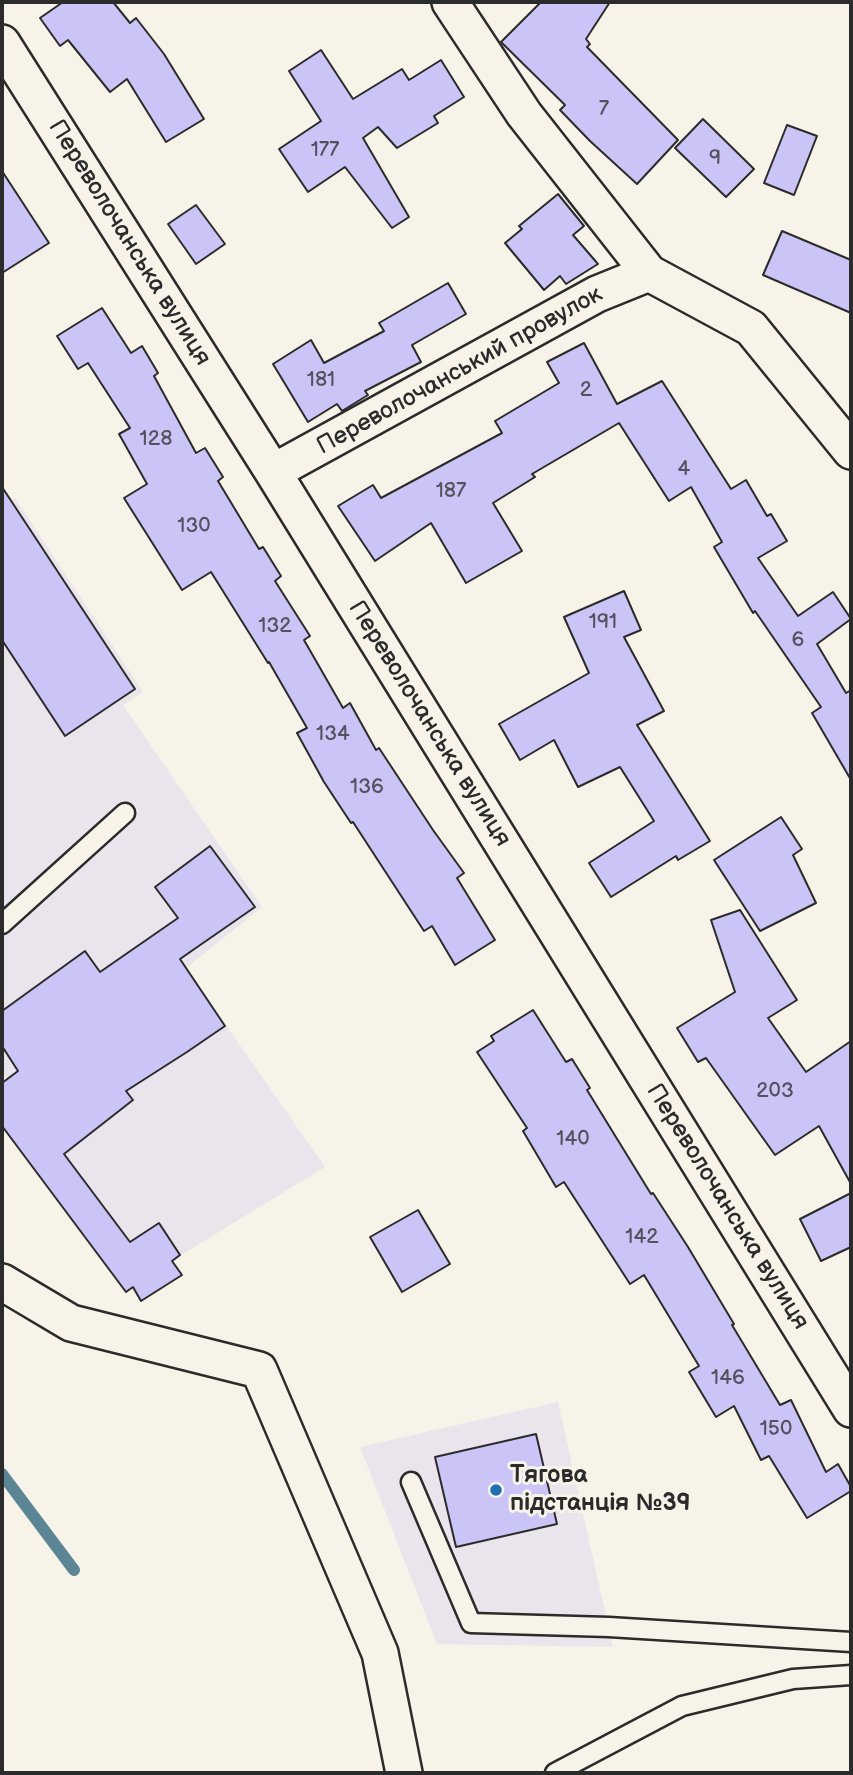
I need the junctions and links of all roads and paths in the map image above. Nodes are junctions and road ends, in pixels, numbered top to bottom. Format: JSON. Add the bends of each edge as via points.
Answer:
{"nodes":[{"id":1,"x":450,"y":2,"type":"edge"},
{"id":2,"x":2,"y":43,"type":"edge"},
{"id":3,"x":649,"y":273,"type":"junction"},
{"id":4,"x":851,"y":451,"type":"edge"},
{"id":5,"x":274,"y":472,"type":"junction"},
{"id":6,"x":125,"y":813,"type":"dead end"},
{"id":7,"x":2,"y":925,"type":"edge"},
{"id":8,"x":2,"y":1282,"type":"edge"},
{"id":9,"x":851,"y":1409,"type":"edge"},
{"id":10,"x":411,"y":1482,"type":"dead end"},
{"id":11,"x":851,"y":1642,"type":"edge"},
{"id":12,"x":851,"y":1675,"type":"edge"},
{"id":13,"x":404,"y":1773,"type":"edge"},
{"id":14,"x":555,"y":1773,"type":"edge"}],
"edges":[{"from":1,"to":3,"type":"street","via":[[524,114]]},
{"from":2,"to":5,"type":"street","name":"Переволочанська вулиця"},
{"from":3,"to":4,"type":"street","via":[[751,328]]},
{"from":3,"to":5,"type":"street","name":"Переволочанський провулок","via":[[597,294]]},
{"from":5,"to":9,"type":"street","name":"Переволочанська вулиця"},
{"from":6,"to":7,"type":"lane"},
{"from":8,"to":13,"type":"street","via":[[71,1323],[259,1370],[380,1653]]},
{"from":10,"to":11,"type":"lane","via":[[471,1623]]},
{"from":12,"to":14,"type":"lane","via":[[793,1679],[682,1706]]}]}
